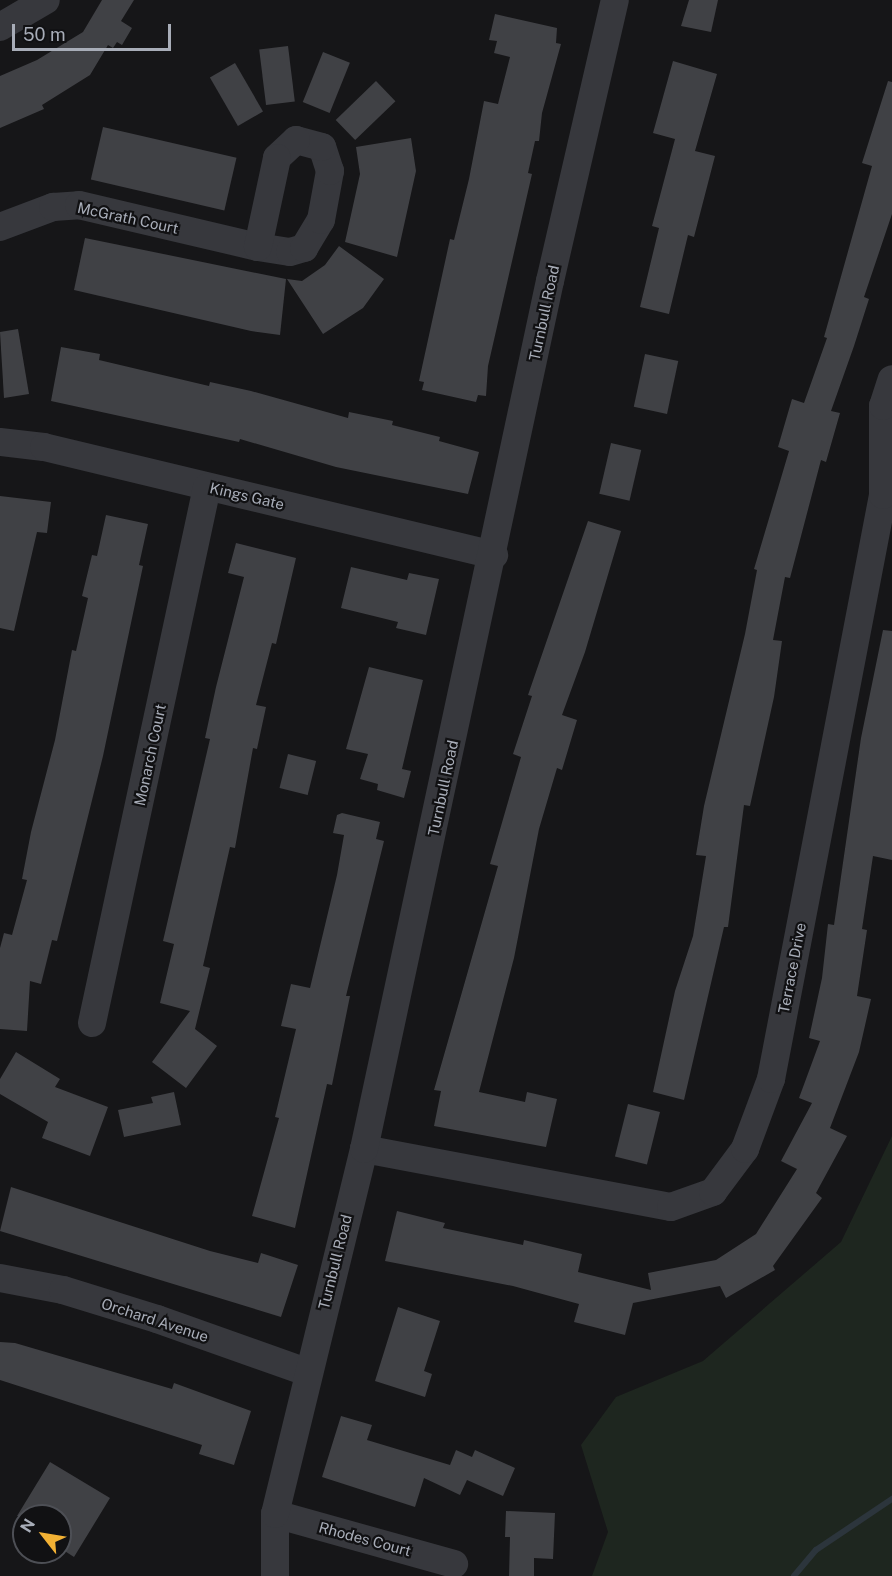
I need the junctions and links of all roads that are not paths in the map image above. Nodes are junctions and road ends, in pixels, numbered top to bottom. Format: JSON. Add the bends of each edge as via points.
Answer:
{"nodes":[{"id":1,"x":46,"y":0,"type":"edge"},
{"id":2,"x":615,"y":0,"type":"edge"},
{"id":3,"x":0,"y":27,"type":"edge"},
{"id":4,"x":0,"y":227,"type":"edge"},
{"id":5,"x":258,"y":247,"type":"dead end"},
{"id":6,"x":892,"y":379,"type":"edge"},
{"id":7,"x":0,"y":442,"type":"edge"},
{"id":8,"x":207,"y":487,"type":"junction"},
{"id":9,"x":494,"y":555,"type":"junction"},
{"id":10,"x":92,"y":1023,"type":"dead end"},
{"id":11,"x":363,"y":1149,"type":"junction"},
{"id":12,"x":0,"y":1278,"type":"edge"},
{"id":13,"x":307,"y":1372,"type":"junction"},
{"id":14,"x":275,"y":1514,"type":"junction"},
{"id":15,"x":454,"y":1564,"type":"dead end"},
{"id":16,"x":275,"y":1576,"type":"edge"}],
"edges":[{"from":1,"to":3,"type":"street"},
{"from":2,"to":9,"type":"street","name":"Turnbull Road","via":[[550,280]]},
{"from":4,"to":5,"type":"street","name":"McGrath Court","via":[[53,207],[79,205]]},
{"from":6,"to":11,"type":"street","name":"Terrace Drive","via":[[883,406],[883,495],[771,1079],[745,1149],[713,1192],[671,1207]]},
{"from":7,"to":8,"type":"street","name":"Kings Gate","via":[[44,447]]},
{"from":8,"to":9,"type":"street","name":"Kings Gate"},
{"from":8,"to":10,"type":"street","name":"Monarch Court"},
{"from":9,"to":11,"type":"street","name":"Turnbull Road"},
{"from":11,"to":13,"type":"street","name":"Turnbull Road"},
{"from":12,"to":13,"type":"street","name":"Orchard Avenue","via":[[63,1290],[157,1318]]},
{"from":13,"to":14,"type":"street","name":"Turnbull Road"},
{"from":14,"to":15,"type":"street","name":"Rhodes Court"},
{"from":14,"to":16,"type":"street","name":"Turnbull Road"}]}
